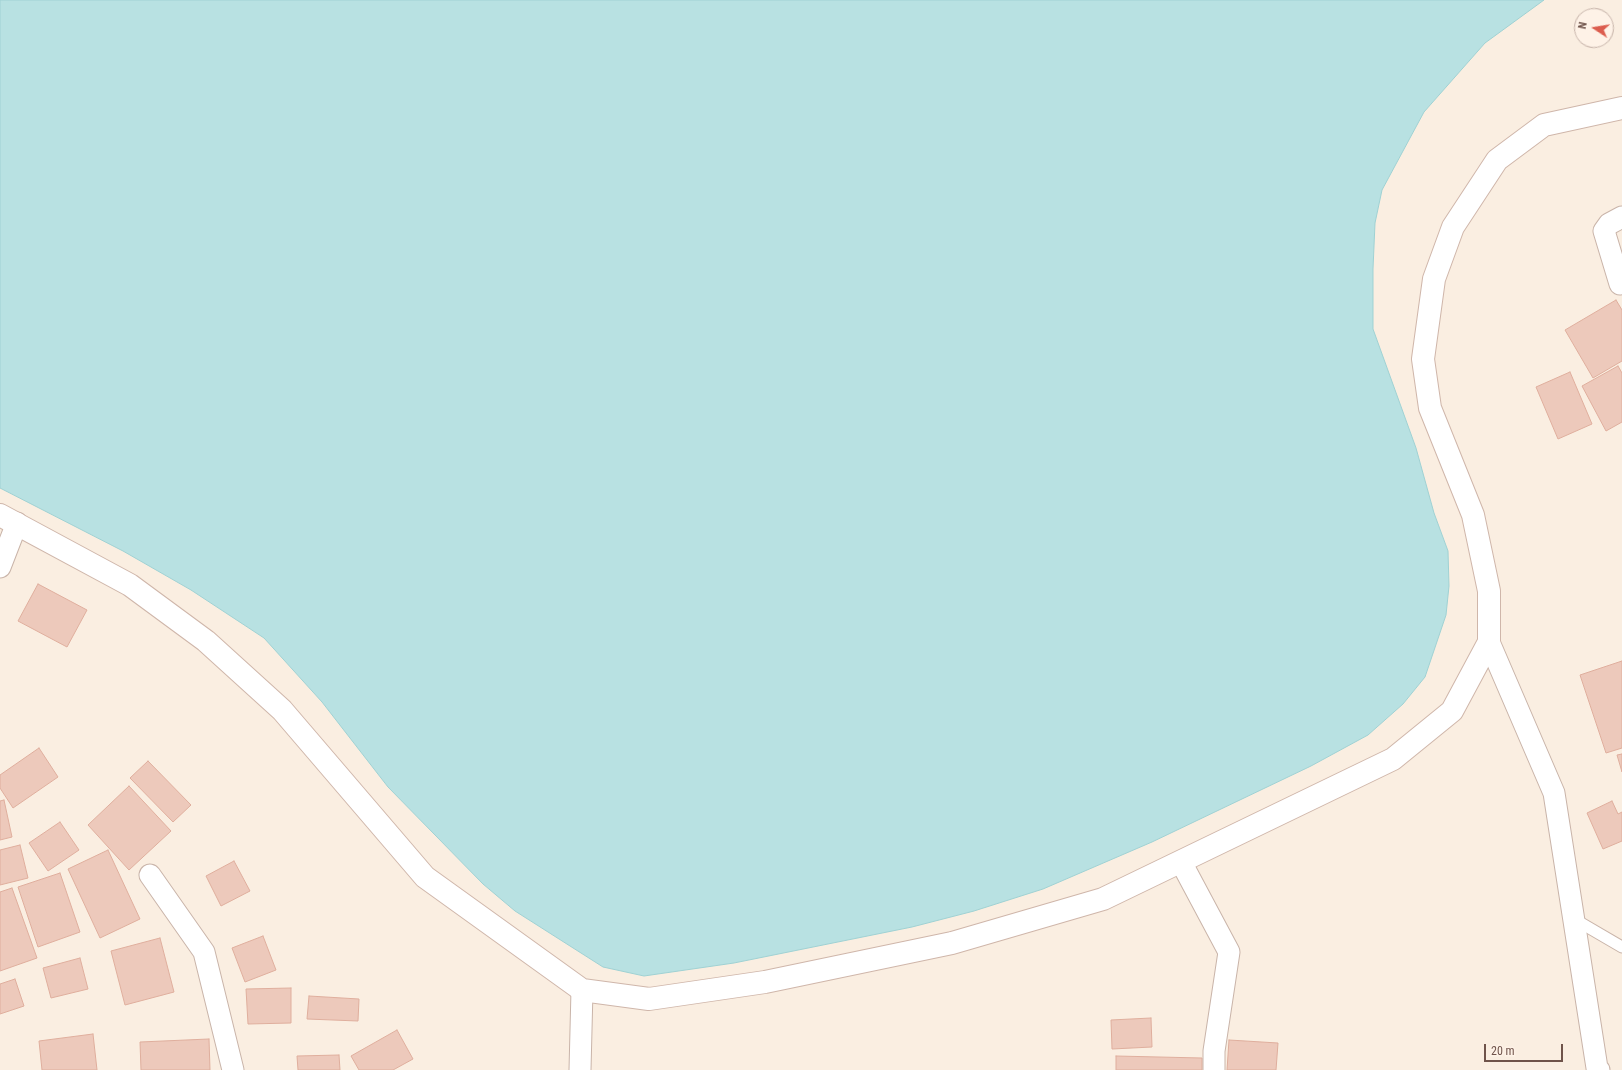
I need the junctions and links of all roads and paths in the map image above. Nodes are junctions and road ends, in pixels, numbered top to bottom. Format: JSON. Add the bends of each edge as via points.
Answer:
{"nodes":[{"id":1,"x":1622,"y":108,"type":"edge"},
{"id":2,"x":1622,"y":217,"type":"edge"},
{"id":3,"x":1620,"y":284,"type":"dead end"},
{"id":4,"x":8,"y":519,"type":"edge"},
{"id":5,"x":0,"y":567,"type":"edge"},
{"id":6,"x":1489,"y":642,"type":"junction"},
{"id":7,"x":1181,"y":862,"type":"junction"},
{"id":8,"x":150,"y":875,"type":"dead end"},
{"id":9,"x":1573,"y":918,"type":"junction"},
{"id":10,"x":1622,"y":947,"type":"edge"},
{"id":11,"x":582,"y":990,"type":"junction"},
{"id":12,"x":233,"y":1070,"type":"edge"},
{"id":13,"x":580,"y":1070,"type":"edge"},
{"id":14,"x":1214,"y":1070,"type":"edge"},
{"id":15,"x":1599,"y":1070,"type":"edge"}],
"edges":[{"from":1,"to":6,"type":"main road","via":[[1544,125],[1497,160],[1453,227],[1434,279],[1423,359],[1430,408],[1473,515],[1489,591]]},
{"from":2,"to":3,"type":"street","via":[[1609,224],[1604,231]]},
{"from":4,"to":5,"type":"street"},
{"from":4,"to":11,"type":"main road","via":[[130,585],[206,641],[282,710],[424,877]]},
{"from":6,"to":7,"type":"main road","via":[[1452,711],[1393,759]]},
{"from":6,"to":9,"type":"street","via":[[1554,793]]},
{"from":7,"to":11,"type":"main road","via":[[1103,899],[952,943],[765,982],[649,999]]},
{"from":7,"to":14,"type":"street","via":[[1229,952],[1214,1051]]},
{"from":8,"to":12,"type":"street","via":[[204,952]]},
{"from":9,"to":10,"type":"lane"},
{"from":9,"to":15,"type":"street"},
{"from":11,"to":13,"type":"street"}]}
